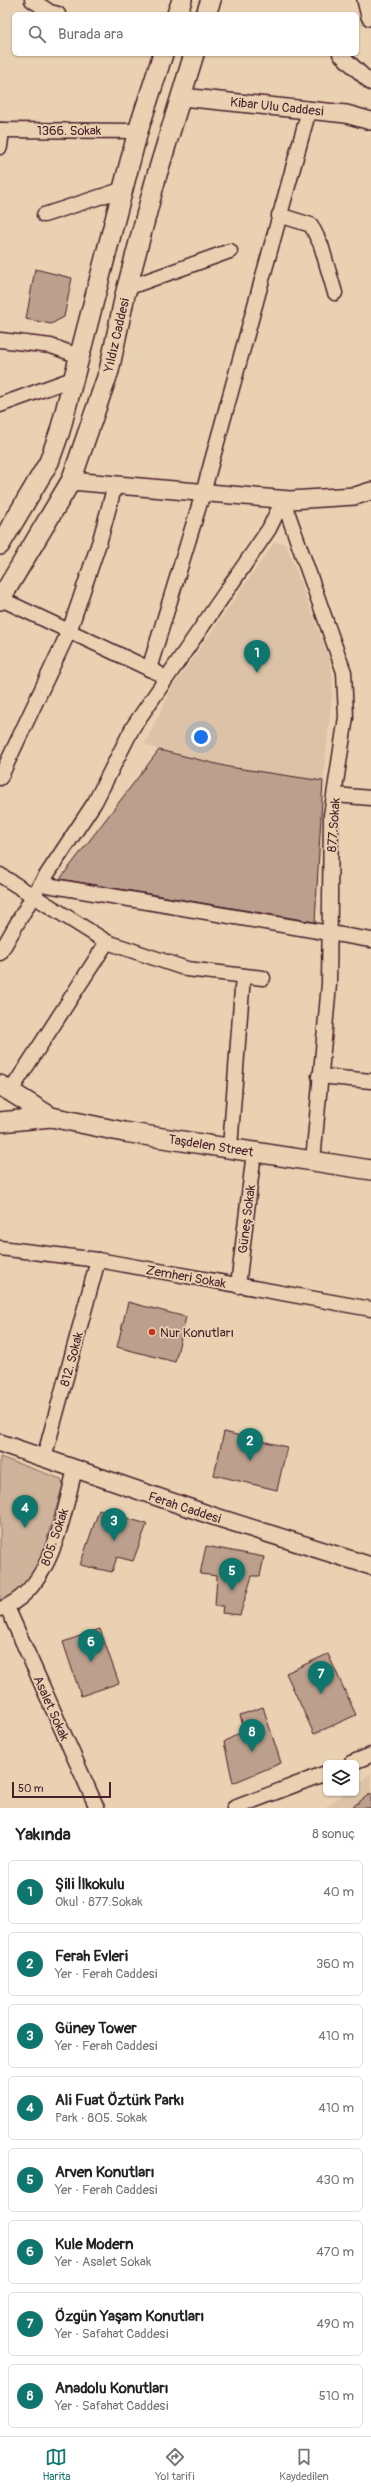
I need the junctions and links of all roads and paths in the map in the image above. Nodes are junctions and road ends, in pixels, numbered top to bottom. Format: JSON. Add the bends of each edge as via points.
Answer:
{"nodes":[{"id":1,"x":32,"y":0,"type":"edge"},
{"id":2,"x":182,"y":0,"type":"edge"},
{"id":3,"x":211,"y":0,"type":"edge"},
{"id":4,"x":367,"y":0,"type":"edge"},
{"id":5,"x":50,"y":12,"type":"edge"},
{"id":6,"x":178,"y":12,"type":"edge"},
{"id":7,"x":207,"y":12,"type":"edge"},
{"id":8,"x":371,"y":16,"type":"edge"},
{"id":9,"x":162,"y":56,"type":"edge"},
{"id":10,"x":193,"y":56,"type":"edge"},
{"id":11,"x":342,"y":56,"type":"edge"},
{"id":12,"x":371,"y":83,"type":"edge"},
{"id":13,"x":182,"y":97,"type":"junction"},
{"id":14,"x":309,"y":110,"type":"junction"},
{"id":15,"x":371,"y":121,"type":"edge"},
{"id":16,"x":1,"y":130,"type":"edge"},
{"id":17,"x":138,"y":130,"type":"junction"},
{"id":18,"x":0,"y":147,"type":"edge"},
{"id":19,"x":124,"y":189,"type":"junction"},
{"id":20,"x":44,"y":215,"type":"dead end"},
{"id":21,"x":279,"y":215,"type":"junction"},
{"id":22,"x":230,"y":251,"type":"dead end"},
{"id":23,"x":127,"y":288,"type":"junction"},
{"id":24,"x":335,"y":293,"type":"dead end"},
{"id":25,"x":0,"y":340,"type":"edge"},
{"id":26,"x":79,"y":356,"type":"junction"},
{"id":27,"x":75,"y":378,"type":"junction"},
{"id":28,"x":0,"y":405,"type":"edge"},
{"id":29,"x":71,"y":481,"type":"junction"},
{"id":30,"x":115,"y":485,"type":"junction"},
{"id":31,"x":371,"y":490,"type":"edge"},
{"id":32,"x":203,"y":493,"type":"junction"},
{"id":33,"x":282,"y":500,"type":"junction"},
{"id":34,"x":0,"y":545,"type":"edge"},
{"id":35,"x":0,"y":600,"type":"edge"},
{"id":36,"x":68,"y":632,"type":"junction"},
{"id":37,"x":149,"y":669,"type":"junction"},
{"id":38,"x":167,"y":677,"type":"junction"},
{"id":39,"x":0,"y":778,"type":"edge"},
{"id":40,"x":335,"y":795,"type":"junction"},
{"id":41,"x":371,"y":798,"type":"edge"},
{"id":42,"x":0,"y":875,"type":"edge"},
{"id":43,"x":37,"y":889,"type":"junction"},
{"id":44,"x":330,"y":932,"type":"junction"},
{"id":45,"x":371,"y":940,"type":"edge"},
{"id":46,"x":107,"y":942,"type":"junction"},
{"id":47,"x":0,"y":952,"type":"edge"},
{"id":48,"x":243,"y":976,"type":"junction"},
{"id":49,"x":263,"y":978,"type":"dead end"},
{"id":50,"x":319,"y":1076,"type":"junction"},
{"id":51,"x":371,"y":1081,"type":"edge"},
{"id":52,"x":5,"y":1088,"type":"edge"},
{"id":53,"x":51,"y":1117,"type":"junction"},
{"id":54,"x":0,"y":1122,"type":"edge"},
{"id":55,"x":230,"y":1148,"type":"junction"},
{"id":56,"x":254,"y":1152,"type":"junction"},
{"id":57,"x":312,"y":1161,"type":"junction"},
{"id":58,"x":371,"y":1170,"type":"edge"},
{"id":59,"x":0,"y":1248,"type":"edge"},
{"id":60,"x":98,"y":1260,"type":"junction"},
{"id":61,"x":238,"y":1286,"type":"junction"},
{"id":62,"x":371,"y":1309,"type":"edge"},
{"id":63,"x":0,"y":1443,"type":"edge"},
{"id":64,"x":44,"y":1458,"type":"junction"},
{"id":65,"x":75,"y":1469,"type":"junction"},
{"id":66,"x":371,"y":1566,"type":"edge"},
{"id":67,"x":3,"y":1608,"type":"edge"},
{"id":68,"x":371,"y":1756,"type":"edge"},
{"id":69,"x":359,"y":1760,"type":"edge"},
{"id":70,"x":323,"y":1774,"type":"edge"},
{"id":71,"x":97,"y":1808,"type":"edge"},
{"id":72,"x":234,"y":1808,"type":"edge"}],
"edges":[{"from":1,"to":5,"type":"street"},
{"from":2,"to":6,"type":"main road"},
{"from":3,"to":7,"type":"main road"},
{"from":4,"to":8,"type":"main road"},
{"from":9,"to":17,"type":"main road"},
{"from":10,"to":13,"type":"main road","name":"Yıldız Caddesi"},
{"from":11,"to":12,"type":"street"},
{"from":13,"to":14,"type":"street","name":"Kibar Ulu Caddesi"},
{"from":13,"to":23,"type":"main road","name":"Yıldız Caddesi","via":[[156,178]]},
{"from":14,"to":15,"type":"street","name":"Kibar Ulu Caddesi","via":[[346,114]]},
{"from":14,"to":21,"type":"street"},
{"from":16,"to":17,"type":"street","name":"1366. Sokak"},
{"from":16,"to":18,"type":"street"},
{"from":17,"to":19,"type":"main road"},
{"from":19,"to":20,"type":"street"},
{"from":19,"to":26,"type":"main road"},
{"from":21,"to":24,"type":"street","via":[[311,225],[321,245]]},
{"from":21,"to":32,"type":"street"},
{"from":22,"to":23,"type":"street"},
{"from":23,"to":29,"type":"main road","name":"Yıldız Caddesi","via":[[109,372]]},
{"from":25,"to":26,"type":"street","via":[[51,346]]},
{"from":26,"to":27,"type":"main road"},
{"from":27,"to":28,"type":"street"},
{"from":27,"to":34,"type":"main road","via":[[48,462]]},
{"from":29,"to":30,"type":"street"},
{"from":29,"to":35,"type":"main road","name":"Yıldız Caddesi"},
{"from":30,"to":32,"type":"street"},
{"from":30,"to":36,"type":"street","via":[[100,540]]},
{"from":31,"to":33,"type":"street","via":[[355,496]]},
{"from":32,"to":33,"type":"street"},
{"from":32,"to":37,"type":"street"},
{"from":33,"to":38,"type":"street","via":[[269,529]]},
{"from":33,"to":40,"type":"street","name":"877.Sokak","via":[[344,672],[346,717]]},
{"from":35,"to":36,"type":"street"},
{"from":36,"to":37,"type":"street"},
{"from":36,"to":39,"type":"street"},
{"from":37,"to":38,"type":"street"},
{"from":38,"to":43,"type":"street","via":[[133,727],[95,802]]},
{"from":40,"to":41,"type":"street"},
{"from":40,"to":44,"type":"street","name":"877.Sokak","via":[[331,815]]},
{"from":42,"to":43,"type":"street"},
{"from":43,"to":44,"type":"street"},
{"from":43,"to":46,"type":"street"},
{"from":43,"to":47,"type":"street"},
{"from":44,"to":45,"type":"street"},
{"from":44,"to":50,"type":"street","name":"877.Sokak","via":[[329,984]]},
{"from":46,"to":48,"type":"street","via":[[187,969]]},
{"from":46,"to":52,"type":"street"},
{"from":48,"to":49,"type":"street"},
{"from":48,"to":55,"type":"street"},
{"from":50,"to":51,"type":"street"},
{"from":50,"to":57,"type":"street","name":"877.Sokak"},
{"from":52,"to":53,"type":"main road"},
{"from":52,"to":54,"type":"main road"},
{"from":53,"to":54,"type":"main road"},
{"from":53,"to":55,"type":"main road","name":"Taşdelen Street"},
{"from":55,"to":56,"type":"main road","name":"Taşdelen Street"},
{"from":56,"to":57,"type":"main road","name":"Taşdelen Street"},
{"from":56,"to":61,"type":"street","name":"Güneş Sokak"},
{"from":57,"to":58,"type":"main road","name":"Taşdelen Street"},
{"from":59,"to":60,"type":"street","name":"Zemheri Sokak"},
{"from":60,"to":61,"type":"street","name":"Zemheri Sokak"},
{"from":60,"to":64,"type":"street","name":"812. Sokak"},
{"from":61,"to":62,"type":"street","name":"Zemheri Sokak"},
{"from":63,"to":64,"type":"street","name":"Ferah Caddesi"},
{"from":64,"to":65,"type":"street","name":"Ferah Caddesi"},
{"from":65,"to":66,"type":"street","name":"Ferah Caddesi"},
{"from":65,"to":67,"type":"street","name":"805. Sokak","via":[[49,1561],[32,1586]]},
{"from":67,"to":71,"type":"street","name":"Asalet Sokak"},
{"from":68,"to":69,"type":"street"},
{"from":70,"to":72,"type":"street"}]}
